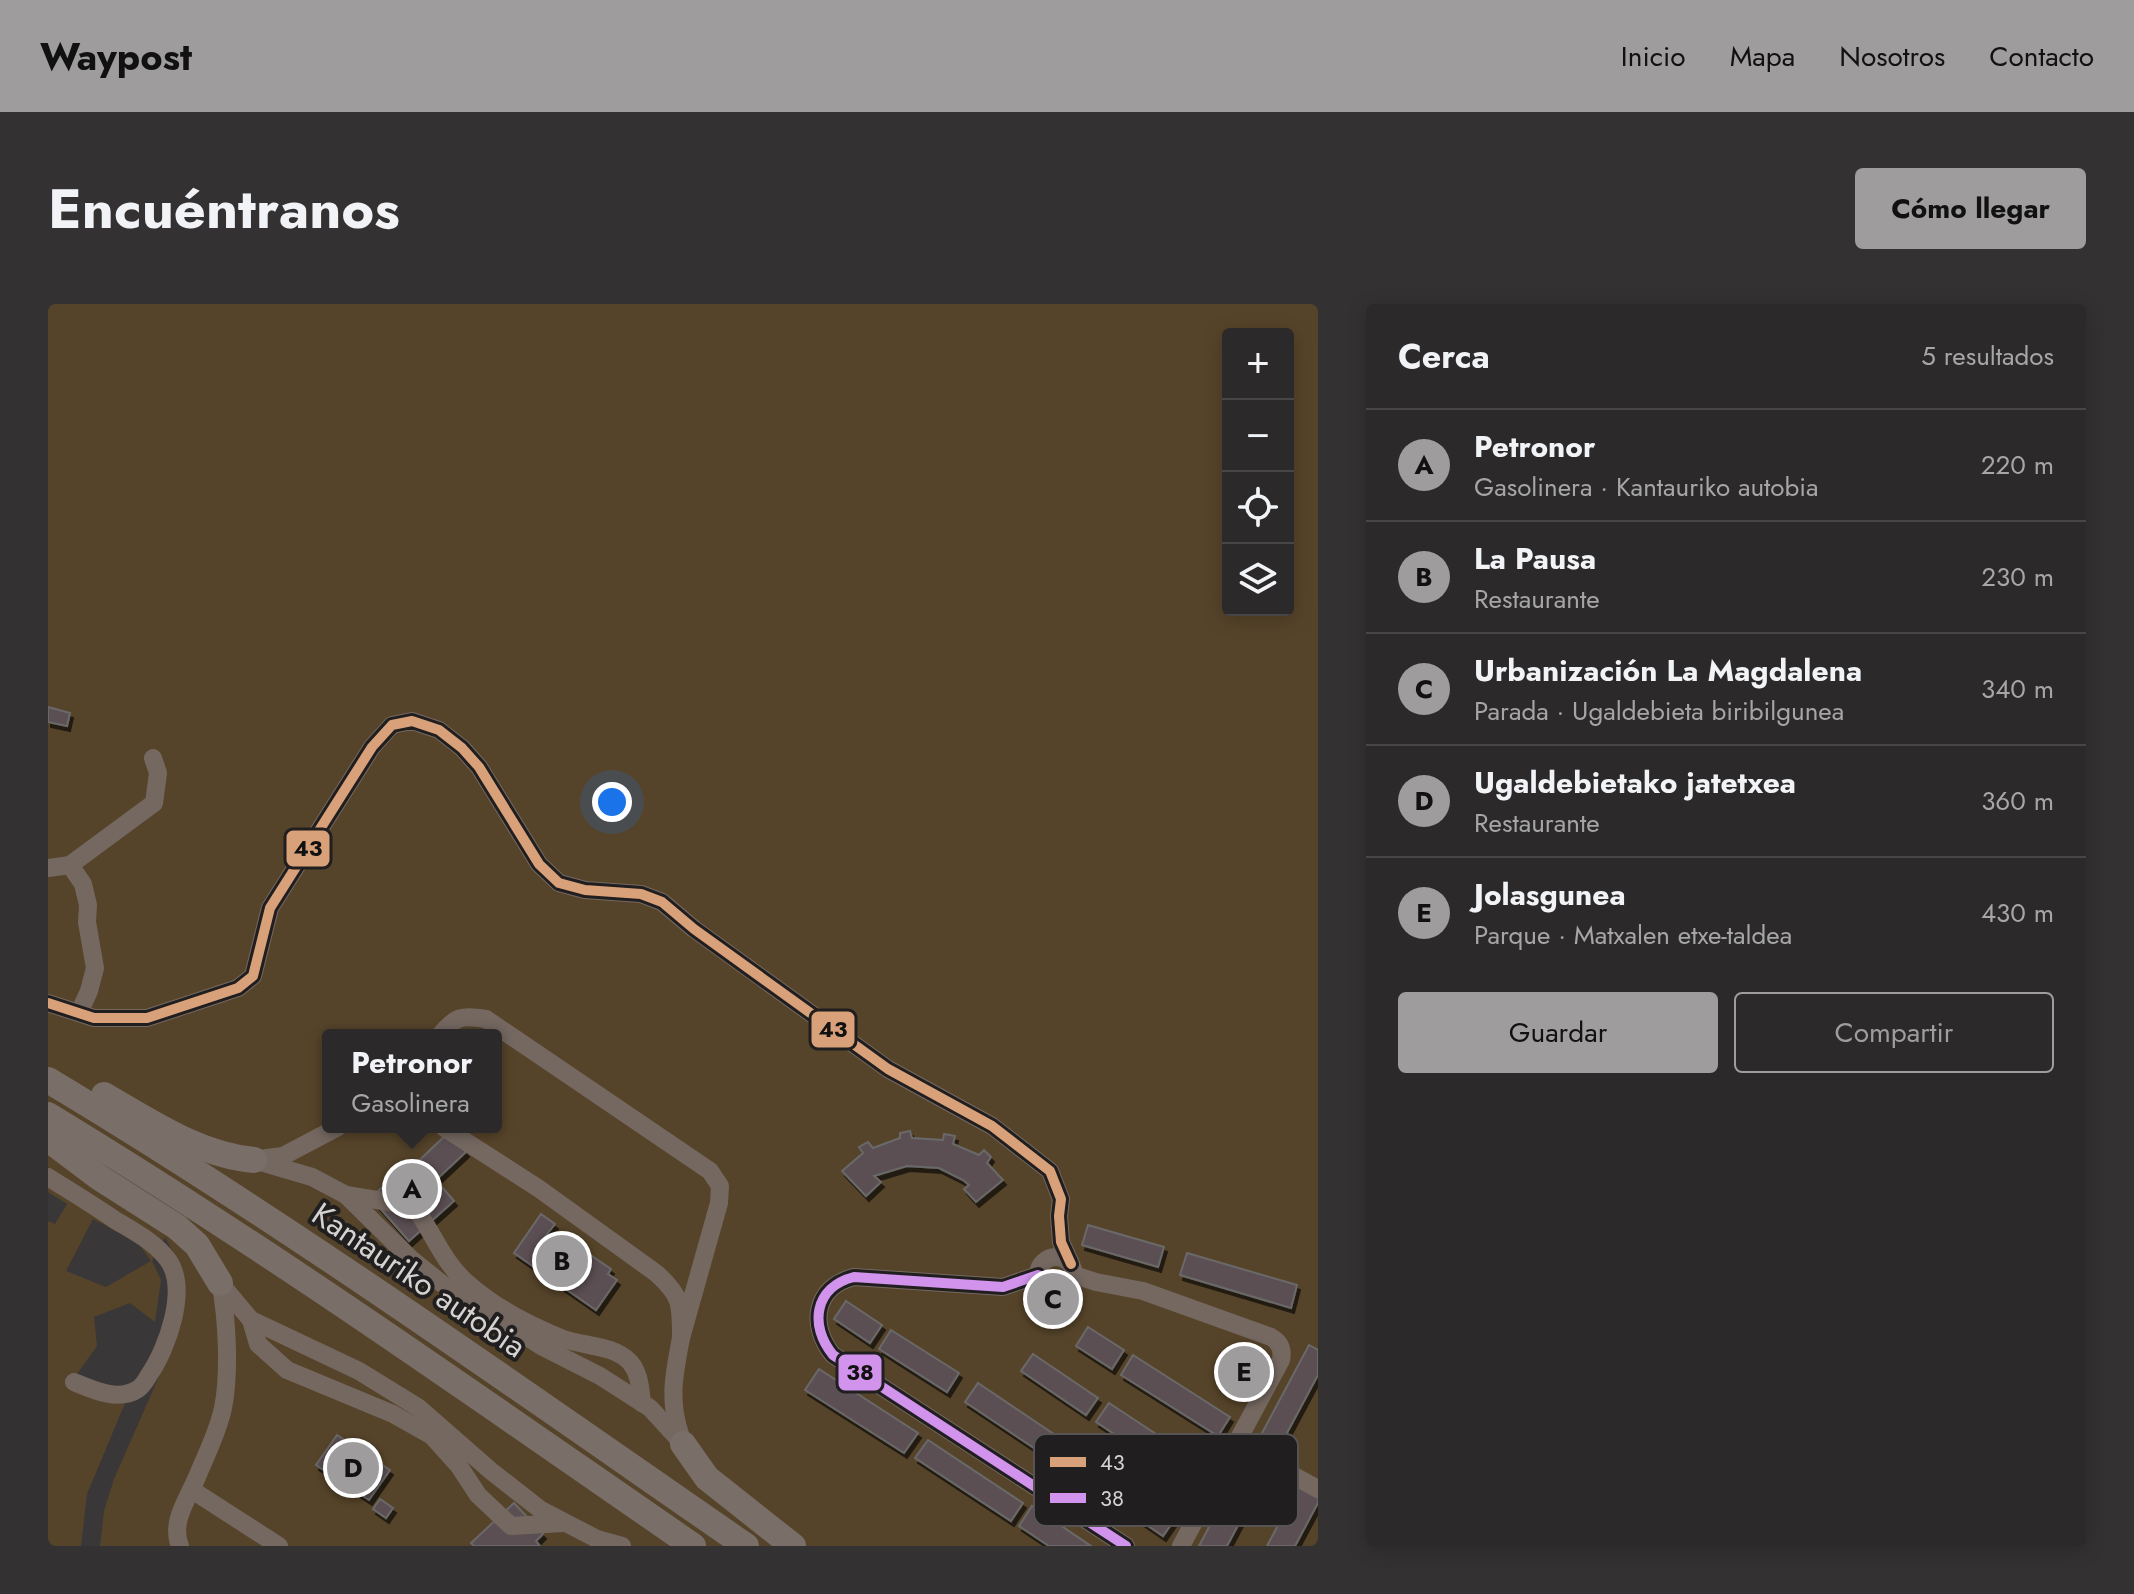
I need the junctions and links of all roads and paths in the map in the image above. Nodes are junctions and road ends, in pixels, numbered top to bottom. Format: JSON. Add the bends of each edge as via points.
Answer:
{"nodes":[{"id":1,"x":153,"y":758,"type":"dead end"},
{"id":2,"x":70,"y":865,"type":"junction"},
{"id":3,"x":48,"y":868,"type":"edge"},
{"id":4,"x":48,"y":1003,"type":"edge"},
{"id":5,"x":79,"y":1013,"type":"junction"},
{"id":6,"x":445,"y":1029,"type":"edge"},
{"id":7,"x":501,"y":1029,"type":"edge"},
{"id":8,"x":502,"y":1030,"type":"edge"},
{"id":9,"x":48,"y":1068,"type":"edge"},
{"id":10,"x":48,"y":1080,"type":"edge"},
{"id":11,"x":48,"y":1115,"type":"edge"},
{"id":12,"x":327,"y":1133,"type":"edge"},
{"id":13,"x":452,"y":1133,"type":"edge"},
{"id":14,"x":48,"y":1139,"type":"edge"},
{"id":15,"x":254,"y":1160,"type":"junction"},
{"id":16,"x":48,"y":1177,"type":"edge"},
{"id":17,"x":346,"y":1195,"type":"junction"},
{"id":18,"x":1059,"y":1216,"type":"junction"},
{"id":19,"x":1042,"y":1268,"type":"junction"},
{"id":20,"x":1072,"y":1270,"type":"junction"},
{"id":21,"x":220,"y":1283,"type":"junction"},
{"id":22,"x":251,"y":1320,"type":"junction"},
{"id":23,"x":681,"y":1338,"type":"junction"},
{"id":24,"x":74,"y":1382,"type":"dead end"},
{"id":25,"x":642,"y":1403,"type":"junction"},
{"id":26,"x":1241,"y":1434,"type":"edge"},
{"id":27,"x":683,"y":1444,"type":"junction"},
{"id":28,"x":1298,"y":1478,"type":"edge"},
{"id":29,"x":1034,"y":1486,"type":"edge"},
{"id":30,"x":1318,"y":1489,"type":"edge"},
{"id":31,"x":192,"y":1490,"type":"junction"},
{"id":32,"x":566,"y":1523,"type":"junction"},
{"id":33,"x":1095,"y":1526,"type":"edge"},
{"id":34,"x":1192,"y":1526,"type":"edge"},
{"id":35,"x":180,"y":1546,"type":"edge"},
{"id":36,"x":279,"y":1546,"type":"edge"},
{"id":37,"x":622,"y":1546,"type":"edge"},
{"id":38,"x":693,"y":1546,"type":"edge"},
{"id":39,"x":746,"y":1546,"type":"edge"},
{"id":40,"x":793,"y":1546,"type":"edge"},
{"id":41,"x":1126,"y":1546,"type":"edge"},
{"id":42,"x":1181,"y":1546,"type":"edge"}],
"edges":[{"from":1,"to":2,"type":"street","via":[[158,773],[154,803]]},
{"from":2,"to":3,"type":"street"},
{"from":2,"to":5,"type":"street","via":[[83,884],[95,968]]},
{"from":4,"to":5,"type":"street"},
{"from":5,"to":18,"type":"street","via":[[147,1018],[238,988],[253,976],[270,908],[372,747],[392,725],[412,721],[439,730],[462,748],[539,864],[559,883],[641,894],[662,902],[888,1069],[992,1126],[1050,1171],[1061,1199]]},
{"from":6,"to":7,"type":"street","via":[[464,1017],[486,1019]]},
{"from":8,"to":23,"type":"street","via":[[710,1171],[720,1186]]},
{"from":9,"to":15,"type":"highway","via":[[61,1070],[181,1138],[213,1152]]},
{"from":10,"to":39,"type":"highway","name":"Kantauriko autobia","via":[[339,1266]]},
{"from":11,"to":38,"type":"highway","name":"Kantauriko autobia","via":[[334,1299]]},
{"from":12,"to":15,"type":"street","via":[[283,1156]]},
{"from":13,"to":23,"type":"street","via":[[673,1287],[681,1311]]},
{"from":14,"to":21,"type":"highway","via":[[177,1227],[197,1245]]},
{"from":15,"to":17,"type":"street","via":[[312,1177]]},
{"from":16,"to":24,"type":"street","via":[[146,1238],[168,1259],[177,1287],[171,1329],[160,1359],[140,1388],[111,1395]]},
{"from":17,"to":25,"type":"street","via":[[441,1283]]},
{"from":17,"to":25,"type":"street","via":[[414,1206],[464,1281],[532,1326],[612,1349],[638,1376]]},
{"from":18,"to":19,"type":"street"},
{"from":18,"to":20,"type":"street","via":[[1061,1242]]},
{"from":19,"to":20,"type":"street","via":[[1057,1257]]},
{"from":19,"to":20,"type":"street","via":[[1039,1281],[1047,1291],[1059,1292],[1070,1286]]},
{"from":19,"to":29,"type":"street","via":[[1003,1287],[841,1280],[823,1299],[818,1329],[833,1355]]},
{"from":20,"to":26,"type":"street","via":[[1276,1339],[1281,1360]]},
{"from":21,"to":22,"type":"street"},
{"from":21,"to":31,"type":"street","via":[[226,1387]]},
{"from":22,"to":32,"type":"street","via":[[359,1371],[419,1408],[526,1499]]},
{"from":22,"to":32,"type":"street","via":[[258,1344],[287,1370],[432,1436],[478,1495],[511,1526]]},
{"from":23,"to":27,"type":"street","via":[[673,1403]]},
{"from":25,"to":27,"type":"street"},
{"from":27,"to":40,"type":"highway","via":[[707,1478]]},
{"from":28,"to":30,"type":"street"},
{"from":31,"to":35,"type":"street","via":[[176,1524]]},
{"from":31,"to":36,"type":"street"},
{"from":32,"to":37,"type":"street"},
{"from":33,"to":41,"type":"street"},
{"from":34,"to":42,"type":"street"}]}
